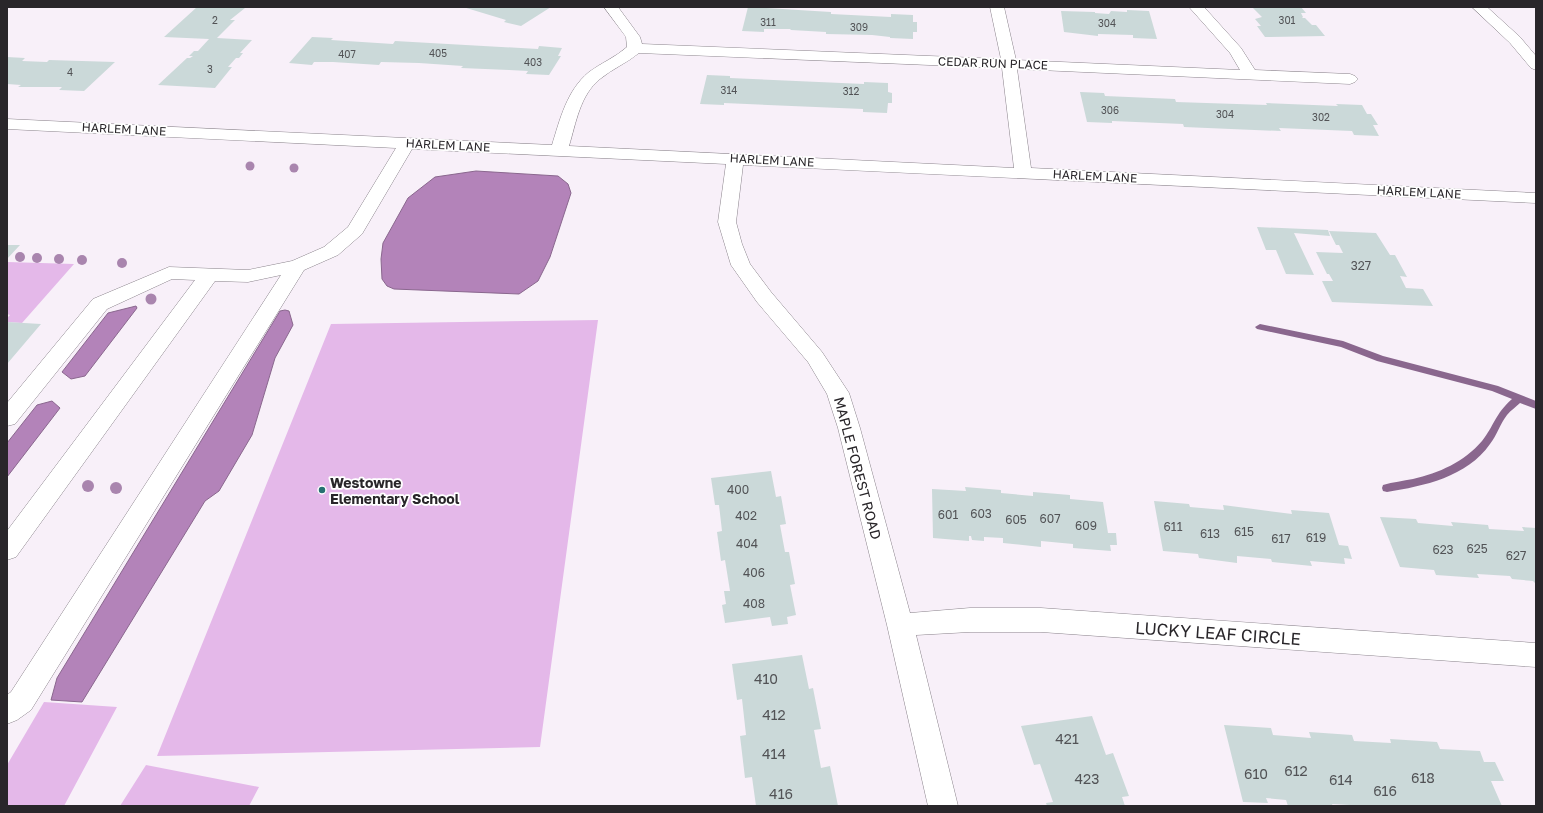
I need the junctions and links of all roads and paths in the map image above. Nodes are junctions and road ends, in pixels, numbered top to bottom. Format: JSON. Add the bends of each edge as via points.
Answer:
{"nodes":[{"id":1,"x":611,"y":7,"type":"edge"},
{"id":2,"x":997,"y":7,"type":"edge"},
{"id":3,"x":1196,"y":7,"type":"edge"},
{"id":4,"x":1479,"y":7,"type":"edge"},
{"id":5,"x":635,"y":48,"type":"junction"},
{"id":6,"x":1009,"y":64,"type":"junction"},
{"id":7,"x":1536,"y":65,"type":"edge"},
{"id":8,"x":1250,"y":74,"type":"junction"},
{"id":9,"x":1350,"y":79,"type":"dead end"},
{"id":10,"x":7,"y":124,"type":"edge"},
{"id":11,"x":407,"y":143,"type":"junction"},
{"id":12,"x":559,"y":151,"type":"junction"},
{"id":13,"x":735,"y":158,"type":"junction"},
{"id":14,"x":1024,"y":173,"type":"junction"},
{"id":15,"x":1536,"y":198,"type":"edge"},
{"id":16,"x":297,"y":266,"type":"junction"},
{"id":17,"x":209,"y":276,"type":"junction"},
{"id":18,"x":7,"y":418,"type":"edge"},
{"id":19,"x":7,"y":550,"type":"edge"},
{"id":20,"x":900,"y":625,"type":"junction"},
{"id":21,"x":1536,"y":655,"type":"edge"},
{"id":22,"x":7,"y":711,"type":"edge"},
{"id":23,"x":943,"y":806,"type":"edge"}],
"edges":[{"from":1,"to":5,"type":"street","via":[[633,37]]},
{"from":2,"to":6,"type":"street"},
{"from":3,"to":8,"type":"street","via":[[1236,51]]},
{"from":4,"to":7,"type":"street","via":[[1515,40]]},
{"from":5,"to":6,"type":"street","name":"CEDAR RUN PLACE"},
{"from":5,"to":12,"type":"street","via":[[625,58],[594,76],[584,87],[574,104]]},
{"from":6,"to":8,"type":"street","name":"CEDAR RUN PLACE"},
{"from":6,"to":14,"type":"street"},
{"from":8,"to":9,"type":"street","name":"CEDAR RUN PLACE"},
{"from":10,"to":11,"type":"street","name":"HARLEM LANE"},
{"from":11,"to":12,"type":"street","name":"HARLEM LANE"},
{"from":11,"to":16,"type":"street","via":[[355,230],[331,251]]},
{"from":12,"to":13,"type":"street","name":"HARLEM LANE"},
{"from":13,"to":14,"type":"street","name":"HARLEM LANE"},
{"from":13,"to":20,"type":"street","name":"MAPLE FOREST ROAD","via":[[727,222],[733,244],[741,265],[764,297],[815,357],[838,393],[850,428]]},
{"from":14,"to":15,"type":"street","name":"HARLEM LANE"},
{"from":16,"to":17,"type":"street","via":[[248,276]]},
{"from":16,"to":22,"type":"street","via":[[21,701]]},
{"from":17,"to":18,"type":"street","via":[[169,273],[100,304]]},
{"from":17,"to":19,"type":"street"},
{"from":20,"to":21,"type":"street","name":"LUCKY LEAF CIRCLE","via":[[970,620],[1042,620]]},
{"from":20,"to":23,"type":"street","name":"MAPLE FOREST ROAD"}]}
